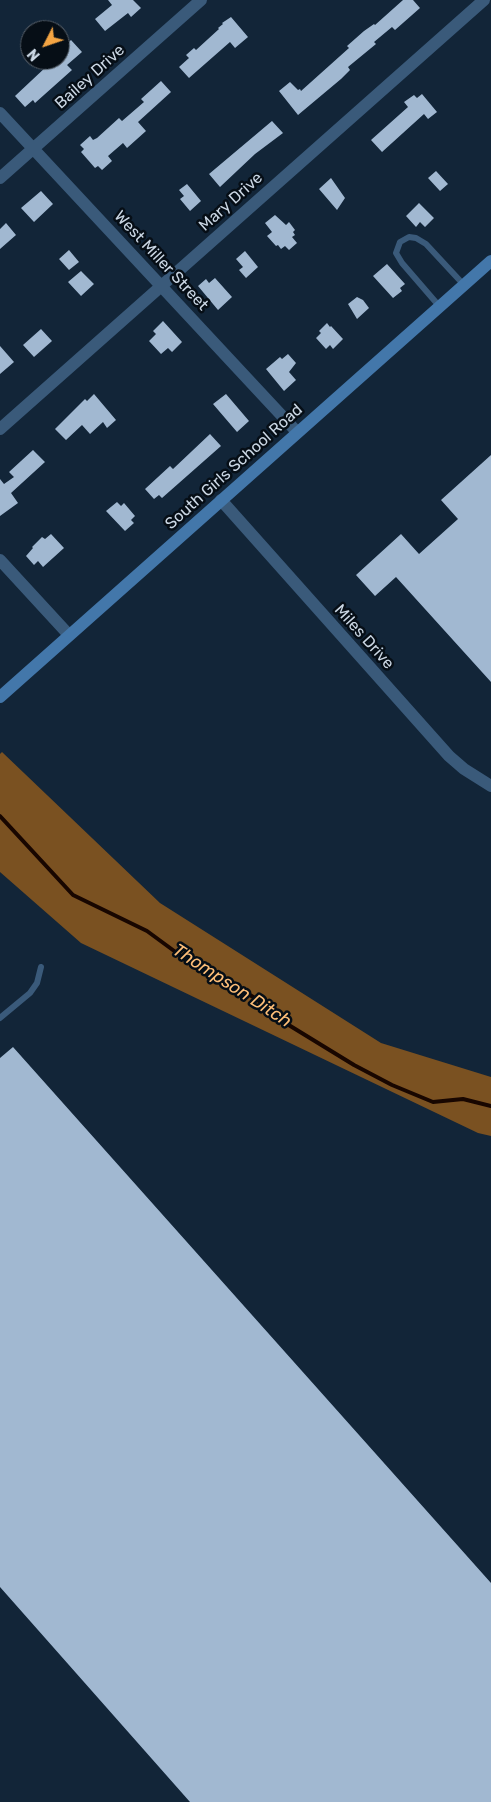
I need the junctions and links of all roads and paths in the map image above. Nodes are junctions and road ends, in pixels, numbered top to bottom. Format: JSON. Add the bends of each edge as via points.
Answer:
{"nodes":[{"id":1,"x":201,"y":0,"type":"edge"},
{"id":2,"x":484,"y":0,"type":"edge"},
{"id":3,"x":0,"y":113,"type":"edge"},
{"id":4,"x":34,"y":148,"type":"junction"},
{"id":5,"x":0,"y":178,"type":"edge"},
{"id":6,"x":491,"y":261,"type":"edge"},
{"id":7,"x":464,"y":285,"type":"junction"},
{"id":8,"x":161,"y":286,"type":"junction"},
{"id":9,"x":440,"y":307,"type":"junction"},
{"id":10,"x":0,"y":429,"type":"edge"},
{"id":11,"x":298,"y":432,"type":"junction"},
{"id":12,"x":221,"y":500,"type":"junction"},
{"id":13,"x":0,"y":560,"type":"edge"},
{"id":14,"x":70,"y":635,"type":"junction"},
{"id":15,"x":0,"y":697,"type":"edge"},
{"id":16,"x":491,"y":786,"type":"edge"},
{"id":17,"x":41,"y":967,"type":"dead end"},
{"id":18,"x":0,"y":1018,"type":"edge"}],
"edges":[{"from":1,"to":4,"type":"street","name":"Bailey Drive"},
{"from":2,"to":8,"type":"street","name":"Mary Drive"},
{"from":3,"to":4,"type":"street","name":"West Miller Street"},
{"from":4,"to":5,"type":"street","name":"Bailey Drive"},
{"from":4,"to":8,"type":"street","name":"West Miller Street"},
{"from":6,"to":7,"type":"main road","name":"South Girls School Road"},
{"from":7,"to":9,"type":"main road","name":"South Girls School Road"},
{"from":7,"to":9,"type":"lane","via":[[422,241],[409,236],[400,242],[396,254]]},
{"from":8,"to":10,"type":"street","name":"Mary Drive"},
{"from":8,"to":11,"type":"street","name":"West Miller Street"},
{"from":9,"to":11,"type":"main road","name":"South Girls School Road"},
{"from":11,"to":12,"type":"main road","name":"South Girls School Road"},
{"from":12,"to":14,"type":"main road","name":"South Girls School Road"},
{"from":12,"to":16,"type":"street","name":"Miles Drive","via":[[449,756]]},
{"from":13,"to":14,"type":"street"},
{"from":14,"to":15,"type":"main road","name":"South Girls School Road"},
{"from":17,"to":18,"type":"lane","via":[[37,983],[30,993]]}]}
